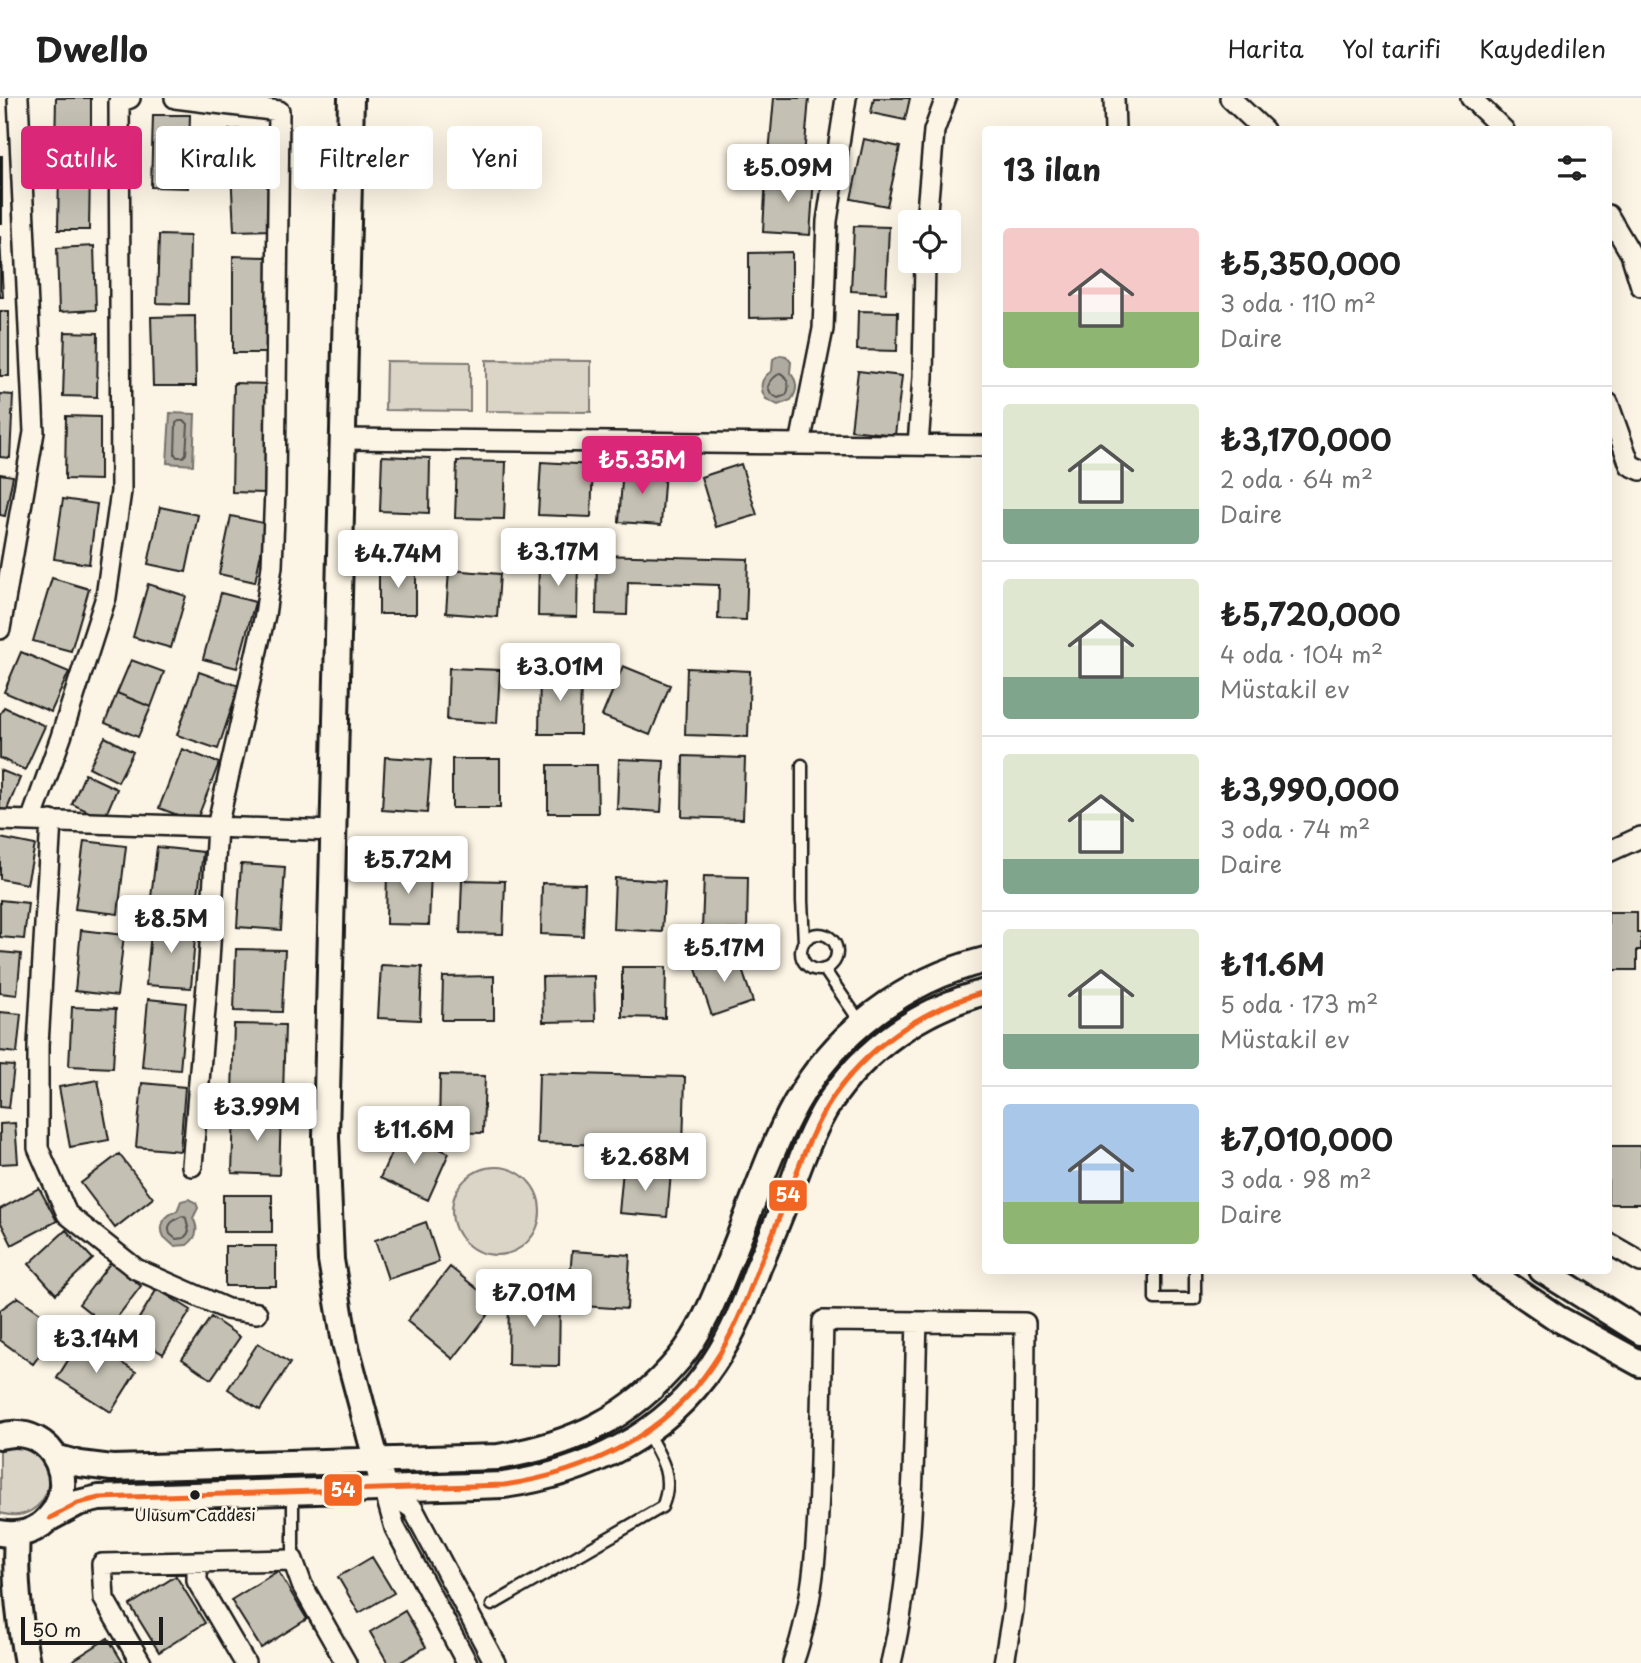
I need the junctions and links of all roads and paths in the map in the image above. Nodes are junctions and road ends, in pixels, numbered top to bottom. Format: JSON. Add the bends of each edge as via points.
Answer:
{"nodes":[{"id":1,"x":18,"y":98,"type":"edge"},
{"id":2,"x":130,"y":98,"type":"edge"},
{"id":3,"x":175,"y":98,"type":"edge"},
{"id":4,"x":351,"y":98,"type":"edge"},
{"id":5,"x":846,"y":98,"type":"edge"},
{"id":6,"x":946,"y":98,"type":"edge"},
{"id":7,"x":1114,"y":98,"type":"edge"},
{"id":8,"x":1230,"y":98,"type":"edge"},
{"id":9,"x":1471,"y":98,"type":"edge"},
{"id":10,"x":1115,"y":126,"type":"edge"},
{"id":11,"x":1260,"y":126,"type":"edge"},
{"id":12,"x":1500,"y":126,"type":"edge"},
{"id":13,"x":927,"y":210,"type":"edge"},
{"id":14,"x":1612,"y":222,"type":"edge"},
{"id":15,"x":925,"y":273,"type":"edge"},
{"id":16,"x":1641,"y":286,"type":"edge"},
{"id":17,"x":1612,"y":414,"type":"edge"},
{"id":18,"x":343,"y":439,"type":"junction"},
{"id":19,"x":800,"y":444,"type":"junction"},
{"id":20,"x":918,"y":445,"type":"junction"},
{"id":21,"x":982,"y":446,"type":"edge"},
{"id":22,"x":1641,"y":470,"type":"edge"},
{"id":23,"x":0,"y":629,"type":"edge"},
{"id":24,"x":802,"y":765,"type":"dead end"},
{"id":25,"x":0,"y":820,"type":"edge"},
{"id":26,"x":41,"y":821,"type":"junction"},
{"id":27,"x":217,"y":827,"type":"junction"},
{"id":28,"x":335,"y":831,"type":"junction"},
{"id":29,"x":1641,"y":836,"type":"edge"},
{"id":30,"x":1612,"y":850,"type":"edge"},
{"id":31,"x":804,"y":942,"type":"junction"},
{"id":32,"x":982,"y":961,"type":"edge"},
{"id":33,"x":824,"y":969,"type":"junction"},
{"id":34,"x":982,"y":993,"type":"edge"},
{"id":35,"x":861,"y":1023,"type":"junction"},
{"id":36,"x":192,"y":1166,"type":"dead end"},
{"id":37,"x":1612,"y":1245,"type":"edge"},
{"id":38,"x":1641,"y":1262,"type":"edge"},
{"id":39,"x":1155,"y":1274,"type":"edge"},
{"id":40,"x":1195,"y":1274,"type":"edge"},
{"id":41,"x":1492,"y":1274,"type":"edge"},
{"id":42,"x":1548,"y":1274,"type":"edge"},
{"id":43,"x":257,"y":1313,"type":"dead end"},
{"id":44,"x":917,"y":1322,"type":"junction"},
{"id":45,"x":1641,"y":1332,"type":"edge"},
{"id":46,"x":1641,"y":1364,"type":"edge"},
{"id":47,"x":646,"y":1431,"type":"junction"},
{"id":48,"x":0,"y":1436,"type":"edge"},
{"id":49,"x":55,"y":1457,"type":"junction"},
{"id":50,"x":376,"y":1460,"type":"junction"},
{"id":51,"x":384,"y":1489,"type":"junction"},
{"id":52,"x":293,"y":1492,"type":"junction"},
{"id":53,"x":50,"y":1518,"type":"junction"},
{"id":54,"x":8,"y":1534,"type":"edge"},
{"id":55,"x":293,"y":1560,"type":"junction"},
{"id":56,"x":197,"y":1562,"type":"junction"},
{"id":57,"x":492,"y":1605,"type":"dead end"},
{"id":58,"x":27,"y":1663,"type":"edge"},
{"id":59,"x":141,"y":1663,"type":"edge"},
{"id":60,"x":245,"y":1663,"type":"edge"},
{"id":61,"x":346,"y":1663,"type":"edge"},
{"id":62,"x":467,"y":1663,"type":"edge"},
{"id":63,"x":495,"y":1663,"type":"edge"},
{"id":64,"x":793,"y":1663,"type":"edge"},
{"id":65,"x":891,"y":1663,"type":"edge"},
{"id":66,"x":1004,"y":1663,"type":"edge"}],
"edges":[{"from":1,"to":23,"type":"street","via":[[34,432]]},
{"from":2,"to":26,"type":"street","via":[[119,102],[121,491],[106,597],[61,737]]},
{"from":3,"to":27,"type":"street","via":[[279,111],[272,566]]},
{"from":4,"to":18,"type":"street"},
{"from":5,"to":19,"type":"street","via":[[827,221],[823,329]]},
{"from":6,"to":13,"type":"street","via":[[933,131]]},
{"from":7,"to":10,"type":"street"},
{"from":8,"to":11,"type":"street"},
{"from":9,"to":12,"type":"street"},
{"from":14,"to":16,"type":"street","via":[[1631,254]]},
{"from":15,"to":20,"type":"street"},
{"from":17,"to":22,"type":"street","via":[[1630,465]]},
{"from":18,"to":19,"type":"street"},
{"from":18,"to":28,"type":"street"},
{"from":19,"to":20,"type":"street"},
{"from":20,"to":21,"type":"street"},
{"from":24,"to":31,"type":"lane"},
{"from":25,"to":26,"type":"street"},
{"from":26,"to":27,"type":"street"},
{"from":26,"to":43,"type":"street","via":[[38,1148],[67,1214],[136,1269],[227,1309]]},
{"from":27,"to":28,"type":"street"},
{"from":27,"to":36,"type":"street"},
{"from":28,"to":50,"type":"street","via":[[326,1136],[331,1260],[345,1343]]},
{"from":29,"to":30,"type":"street"},
{"from":31,"to":33,"type":"lane","via":[[802,954],[807,965]]},
{"from":31,"to":33,"type":"lane","via":[[820,934],[835,944],[834,961]]},
{"from":32,"to":35,"type":"street","via":[[915,987]]},
{"from":33,"to":35,"type":"lane"},
{"from":34,"to":47,"type":"street","via":[[922,1016],[891,1036],[829,1103],[720,1353],[696,1386]]},
{"from":35,"to":50,"type":"street","via":[[825,1059],[795,1105],[704,1320],[681,1357],[654,1385],[598,1427],[530,1452]]},
{"from":37,"to":38,"type":"street"},
{"from":39,"to":40,"type":"lane","via":[[1155,1299],[1195,1299]]},
{"from":41,"to":46,"type":"street","via":[[1557,1318]]},
{"from":42,"to":45,"type":"street"},
{"from":44,"to":64,"type":"street","via":[[823,1321],[819,1512],[812,1593]]},
{"from":44,"to":65,"type":"street","via":[[910,1535]]},
{"from":44,"to":66,"type":"street","via":[[1025,1322],[1024,1486]]},
{"from":47,"to":51,"type":"street","via":[[609,1455],[533,1481]]},
{"from":47,"to":57,"type":"lane","via":[[666,1464],[667,1497],[662,1507]]},
{"from":48,"to":49,"type":"street","via":[[35,1438]]},
{"from":49,"to":50,"type":"street","via":[[111,1468]]},
{"from":49,"to":53,"type":"street","via":[[61,1470],[62,1497]]},
{"from":50,"to":51,"type":"street"},
{"from":51,"to":52,"type":"street"},
{"from":51,"to":62,"type":"street","via":[[395,1528]]},
{"from":51,"to":63,"type":"street","via":[[413,1509]]},
{"from":52,"to":53,"type":"street","via":[[99,1498]]},
{"from":52,"to":55,"type":"lane"},
{"from":53,"to":54,"type":"street","via":[[32,1531]]},
{"from":54,"to":58,"type":"street"},
{"from":55,"to":56,"type":"street"},
{"from":55,"to":61,"type":"street"},
{"from":56,"to":59,"type":"street","via":[[102,1564],[104,1599]]},
{"from":56,"to":60,"type":"street","via":[[197,1581]]}]}
